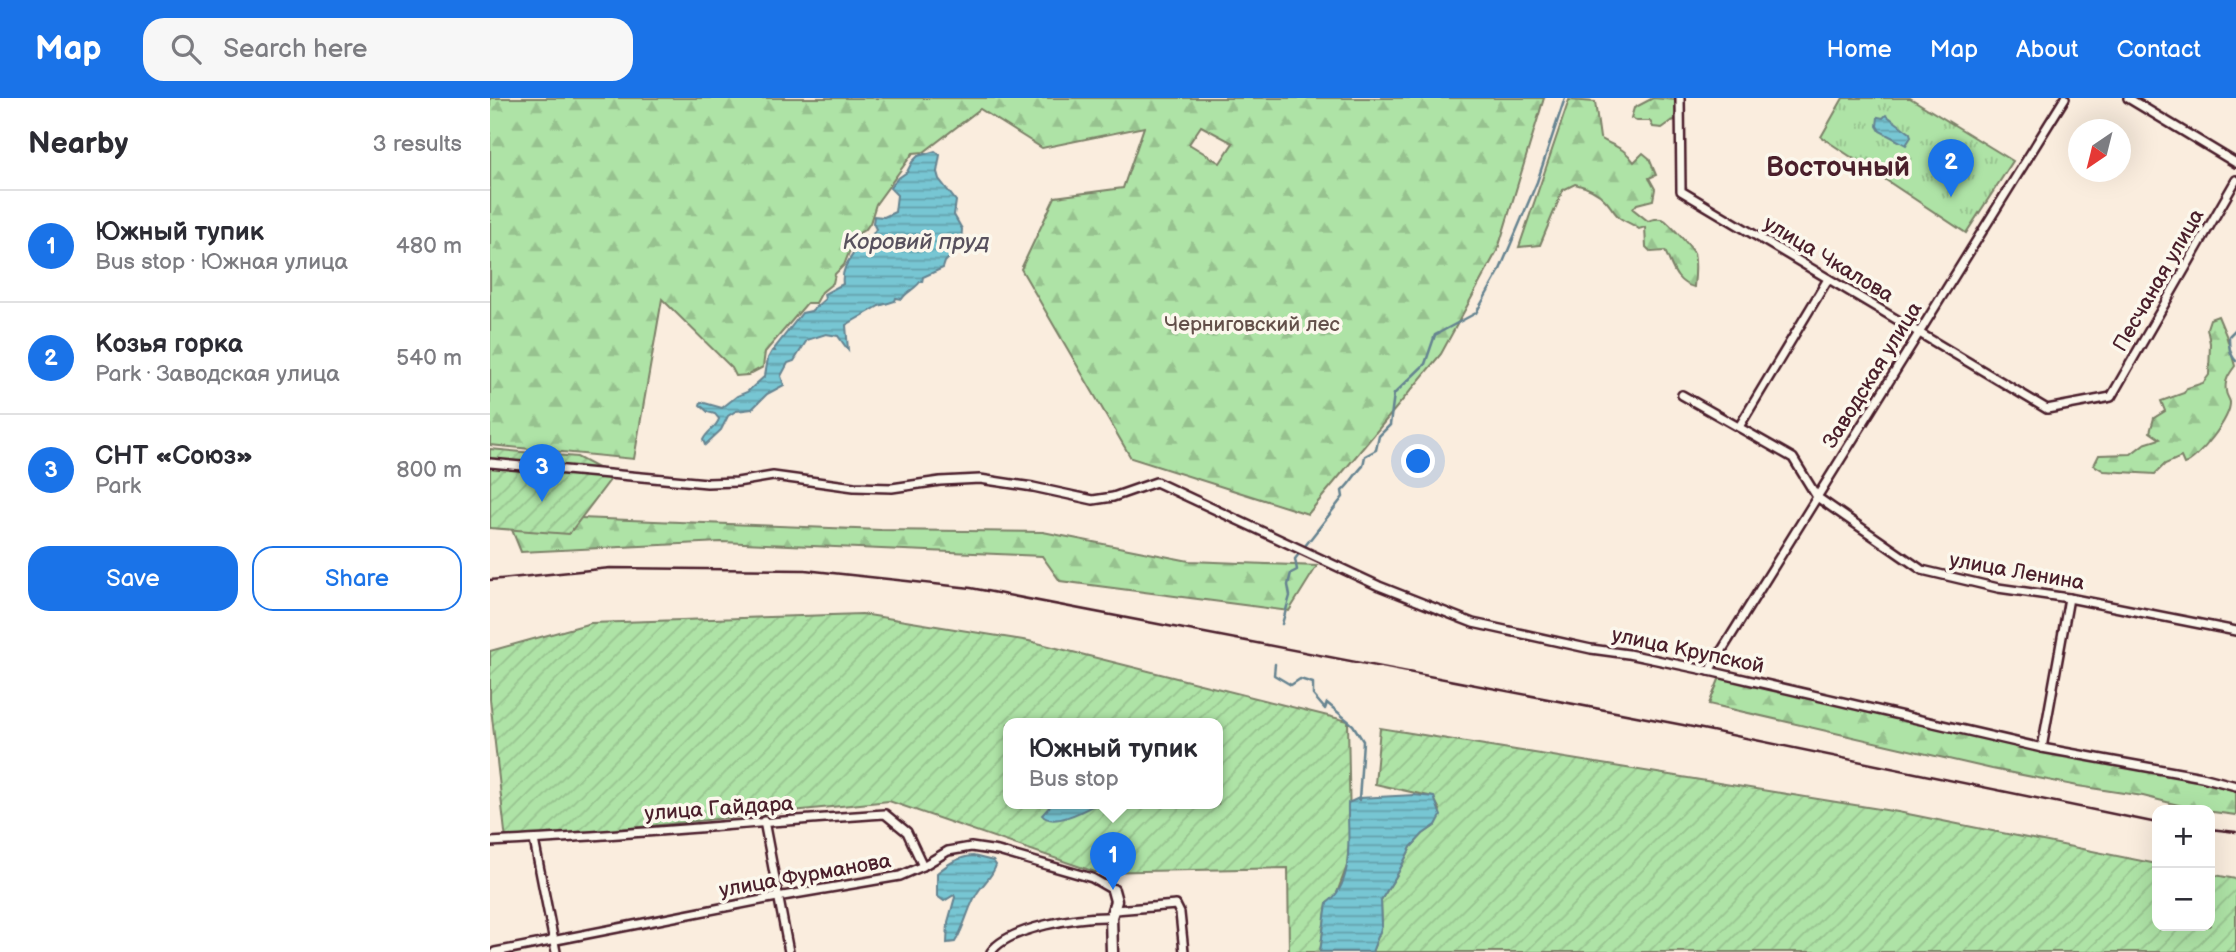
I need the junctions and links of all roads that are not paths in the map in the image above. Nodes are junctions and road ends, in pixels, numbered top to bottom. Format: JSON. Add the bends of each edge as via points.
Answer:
{"nodes":[{"id":1,"x":1680,"y":98,"type":"edge"},
{"id":2,"x":2065,"y":98,"type":"edge"},
{"id":3,"x":2128,"y":98,"type":"edge"},
{"id":4,"x":2236,"y":163,"type":"edge"},
{"id":5,"x":2236,"y":180,"type":"edge"},
{"id":6,"x":1828,"y":279,"type":"junction"},
{"id":7,"x":1919,"y":333,"type":"junction"},
{"id":8,"x":1682,"y":395,"type":"dead end"},
{"id":9,"x":2111,"y":397,"type":"joint"},
{"id":10,"x":1739,"y":427,"type":"junction"},
{"id":11,"x":490,"y":463,"type":"edge"},
{"id":12,"x":1817,"y":497,"type":"junction"},
{"id":13,"x":2069,"y":598,"type":"junction"},
{"id":14,"x":2236,"y":631,"type":"edge"},
{"id":15,"x":1709,"y":671,"type":"junction"},
{"id":16,"x":2042,"y":748,"type":"junction"},
{"id":17,"x":2236,"y":786,"type":"edge"},
{"id":18,"x":764,"y":821,"type":"junction"},
{"id":19,"x":534,"y":840,"type":"junction"},
{"id":20,"x":490,"y":842,"type":"edge"},
{"id":21,"x":923,"y":866,"type":"junction"},
{"id":22,"x":1113,"y":890,"type":"joint"},
{"id":23,"x":777,"y":897,"type":"junction"},
{"id":24,"x":1113,"y":913,"type":"junction"},
{"id":25,"x":554,"y":940,"type":"junction"},
{"id":26,"x":495,"y":952,"type":"edge"},
{"id":27,"x":556,"y":952,"type":"edge"},
{"id":28,"x":789,"y":952,"type":"edge"},
{"id":29,"x":991,"y":952,"type":"edge"},
{"id":30,"x":1112,"y":952,"type":"edge"},
{"id":31,"x":1184,"y":952,"type":"edge"}],
"edges":[{"from":1,"to":6,"type":"street","name":"улица Чкалова","via":[[1682,191]]},
{"from":2,"to":7,"type":"street","name":"Заводская улица"},
{"from":3,"to":4,"type":"street"},
{"from":5,"to":9,"type":"street","name":"Песчаная улица"},
{"from":6,"to":7,"type":"street","name":"улица Чкалова"},
{"from":6,"to":10,"type":"street"},
{"from":7,"to":9,"type":"street","name":"улица Чкалова","via":[[2047,409]]},
{"from":7,"to":12,"type":"street","name":"Заводская улица"},
{"from":8,"to":10,"type":"street","name":"улица Ленина"},
{"from":10,"to":12,"type":"street","name":"улица Ленина","via":[[1793,458]]},
{"from":11,"to":15,"type":"street","name":"улица Крупской","via":[[707,483],[773,476],[891,488],[979,479],[1093,500],[1156,482],[1379,586],[1473,623]]},
{"from":12,"to":13,"type":"street","name":"улица Ленина","via":[[1922,570]]},
{"from":12,"to":15,"type":"street","name":"Заводская улица"},
{"from":13,"to":14,"type":"street","name":"улица Ленина"},
{"from":13,"to":16,"type":"street"},
{"from":15,"to":16,"type":"street","name":"улица Крупской"},
{"from":16,"to":17,"type":"street","name":"улица Крупской"},
{"from":18,"to":19,"type":"street","name":"улица Гайдара"},
{"from":18,"to":21,"type":"street","name":"улица Гайдара","via":[[885,814],[907,832]]},
{"from":18,"to":23,"type":"street"},
{"from":19,"to":20,"type":"street","name":"улица Гайдара"},
{"from":19,"to":25,"type":"street"},
{"from":21,"to":22,"type":"street","name":"улица Фурманова","via":[[948,851],[971,847],[1092,878]]},
{"from":21,"to":23,"type":"street","name":"улица Фурманова","via":[[900,876]]},
{"from":22,"to":24,"type":"street"},
{"from":23,"to":25,"type":"street","name":"улица Фурманова"},
{"from":23,"to":28,"type":"street"},
{"from":24,"to":29,"type":"street","via":[[1022,932],[1001,940]]},
{"from":24,"to":30,"type":"street"},
{"from":24,"to":31,"type":"street","via":[[1175,905]]},
{"from":25,"to":26,"type":"street","name":"улица Фурманова"},
{"from":25,"to":27,"type":"street"}]}
